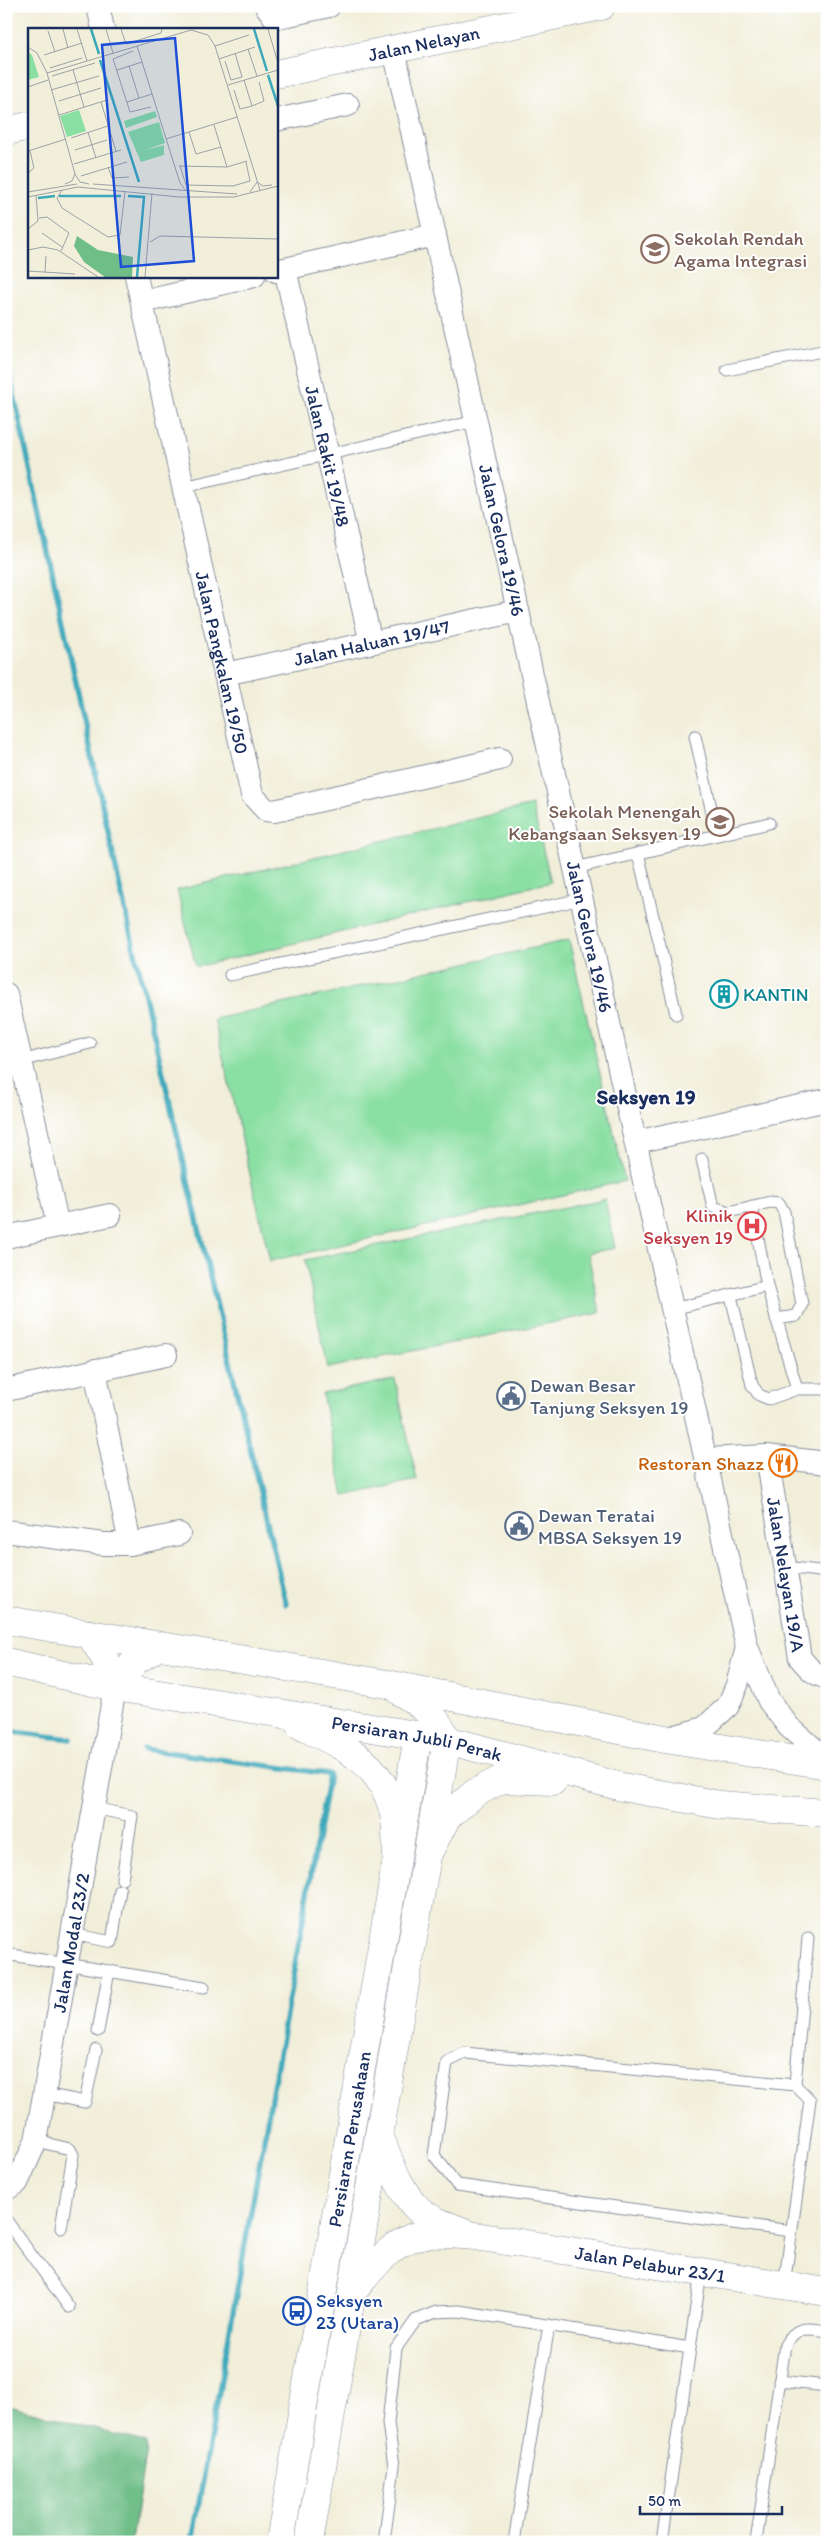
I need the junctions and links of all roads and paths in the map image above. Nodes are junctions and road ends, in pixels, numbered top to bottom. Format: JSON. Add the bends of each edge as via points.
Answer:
{"nodes":[{"id":1,"x":98,"y":6,"type":"edge"},
{"id":2,"x":329,"y":6,"type":"edge"},
{"id":3,"x":601,"y":6,"type":"edge"},
{"id":4,"x":271,"y":12,"type":"edge"},
{"id":5,"x":103,"y":28,"type":"edge"},
{"id":6,"x":394,"y":50,"type":"junction"},
{"id":7,"x":278,"y":74,"type":"edge"},
{"id":8,"x":348,"y":105,"type":"dead end"},
{"id":9,"x":278,"y":120,"type":"edge"},
{"id":10,"x":28,"y":126,"type":"edge"},
{"id":11,"x":6,"y":131,"type":"edge"},
{"id":12,"x":436,"y":235,"type":"junction"},
{"id":13,"x":280,"y":270,"type":"edge"},
{"id":14,"x":136,"y":278,"type":"edge"},
{"id":15,"x":245,"y":278,"type":"edge"},
{"id":16,"x":142,"y":302,"type":"junction"},
{"id":17,"x":827,"y":350,"type":"edge"},
{"id":18,"x":726,"y":370,"type":"dead end"},
{"id":19,"x":476,"y":421,"type":"junction"},
{"id":20,"x":328,"y":455,"type":"junction"},
{"id":21,"x":183,"y":487,"type":"junction"},
{"id":22,"x":518,"y":611,"type":"junction"},
{"id":23,"x":371,"y":643,"type":"junction"},
{"id":24,"x":225,"y":674,"type":"junction"},
{"id":25,"x":695,"y":736,"type":"dead end"},
{"id":26,"x":500,"y":759,"type":"dead end"},
{"id":27,"x":769,"y":823,"type":"dead end"},
{"id":28,"x":717,"y":835,"type":"junction"},
{"id":29,"x":638,"y":853,"type":"junction"},
{"id":30,"x":575,"y":868,"type":"junction"},
{"id":31,"x":582,"y":899,"type":"junction"},
{"id":32,"x":230,"y":976,"type":"dead end"},
{"id":33,"x":6,"y":994,"type":"edge"},
{"id":34,"x":676,"y":1014,"type":"dead end"},
{"id":35,"x":90,"y":1043,"type":"dead end"},
{"id":36,"x":21,"y":1061,"type":"junction"},
{"id":37,"x":827,"y":1100,"type":"edge"},
{"id":38,"x":636,"y":1142,"type":"junction"},
{"id":39,"x":702,"y":1159,"type":"dead end"},
{"id":40,"x":752,"y":1206,"type":"junction"},
{"id":41,"x":110,"y":1215,"type":"dead end"},
{"id":42,"x":58,"y":1226,"type":"junction"},
{"id":43,"x":6,"y":1237,"type":"edge"},
{"id":44,"x":767,"y":1286,"type":"junction"},
{"id":45,"x":731,"y":1296,"type":"junction"},
{"id":46,"x":673,"y":1309,"type":"junction"},
{"id":47,"x":776,"y":1319,"type":"junction"},
{"id":48,"x":166,"y":1355,"type":"dead end"},
{"id":49,"x":95,"y":1370,"type":"junction"},
{"id":50,"x":797,"y":1389,"type":"junction"},
{"id":51,"x":6,"y":1390,"type":"edge"},
{"id":52,"x":827,"y":1390,"type":"edge"},
{"id":53,"x":768,"y":1456,"type":"junction"},
{"id":54,"x":706,"y":1459,"type":"junction"},
{"id":55,"x":827,"y":1463,"type":"edge"},
{"id":56,"x":6,"y":1531,"type":"edge"},
{"id":57,"x":179,"y":1534,"type":"dead end"},
{"id":58,"x":130,"y":1544,"type":"junction"},
{"id":59,"x":785,"y":1567,"type":"junction"},
{"id":60,"x":827,"y":1572,"type":"edge"},
{"id":61,"x":6,"y":1620,"type":"edge"},
{"id":62,"x":90,"y":1634,"type":"junction"},
{"id":63,"x":159,"y":1646,"type":"junction"},
{"id":64,"x":747,"y":1647,"type":"junction"},
{"id":65,"x":6,"y":1662,"type":"edge"},
{"id":66,"x":827,"y":1677,"type":"edge"},
{"id":67,"x":387,"y":1684,"type":"junction"},
{"id":68,"x":115,"y":1687,"type":"junction"},
{"id":69,"x":480,"y":1702,"type":"junction"},
{"id":70,"x":269,"y":1710,"type":"junction"},
{"id":71,"x":433,"y":1731,"type":"junction"},
{"id":72,"x":665,"y":1739,"type":"junction"},
{"id":73,"x":827,"y":1760,"type":"edge"},
{"id":74,"x":827,"y":1765,"type":"edge"},
{"id":75,"x":622,"y":1787,"type":"junction"},
{"id":76,"x":94,"y":1808,"type":"junction"},
{"id":77,"x":827,"y":1813,"type":"edge"},
{"id":78,"x":428,"y":1853,"type":"junction"},
{"id":79,"x":398,"y":1856,"type":"junction"},
{"id":80,"x":72,"y":1934,"type":"junction"},
{"id":81,"x":808,"y":1938,"type":"dead end"},
{"id":82,"x":6,"y":1954,"type":"edge"},
{"id":83,"x":67,"y":1964,"type":"junction"},
{"id":84,"x":109,"y":1971,"type":"junction"},
{"id":85,"x":204,"y":1987,"type":"dead end"},
{"id":86,"x":98,"y":2032,"type":"dead end"},
{"id":87,"x":96,"y":2050,"type":"dead end"},
{"id":88,"x":795,"y":2085,"type":"junction"},
{"id":89,"x":44,"y":2094,"type":"junction"},
{"id":90,"x":379,"y":2135,"type":"junction"},
{"id":91,"x":36,"y":2141,"type":"junction"},
{"id":92,"x":6,"y":2189,"type":"edge"},
{"id":93,"x":6,"y":2220,"type":"edge"},
{"id":94,"x":62,"y":2228,"type":"dead end"},
{"id":95,"x":791,"y":2231,"type":"junction"},
{"id":96,"x":475,"y":2236,"type":"junction"},
{"id":97,"x":701,"y":2272,"type":"junction"},
{"id":98,"x":784,"y":2285,"type":"junction"},
{"id":99,"x":827,"y":2292,"type":"edge"},
{"id":100,"x":352,"y":2293,"type":"junction"},
{"id":101,"x":69,"y":2307,"type":"dead end"},
{"id":102,"x":548,"y":2325,"type":"junction"},
{"id":103,"x":827,"y":2332,"type":"edge"},
{"id":104,"x":690,"y":2348,"type":"junction"},
{"id":105,"x":779,"y":2381,"type":"junction"},
{"id":106,"x":827,"y":2386,"type":"edge"},
{"id":107,"x":280,"y":2542,"type":"edge"},
{"id":108,"x":309,"y":2542,"type":"edge"},
{"id":109,"x":384,"y":2542,"type":"edge"},
{"id":110,"x":514,"y":2542,"type":"edge"},
{"id":111,"x":662,"y":2542,"type":"edge"},
{"id":112,"x":756,"y":2542,"type":"edge"}],
"edges":[{"from":1,"to":5,"type":"street"},
{"from":2,"to":4,"type":"street"},
{"from":3,"to":6,"type":"main road","name":"Jalan Nelayan"},
{"from":6,"to":7,"type":"main road","name":"Jalan Nelayan"},
{"from":6,"to":12,"type":"street","name":"Jalan Gelora 19/46"},
{"from":8,"to":9,"type":"street"},
{"from":10,"to":11,"type":"main road"},
{"from":12,"to":13,"type":"street"},
{"from":12,"to":19,"type":"street","name":"Jalan Gelora 19/46"},
{"from":13,"to":20,"type":"street","name":"Jalan Rakit 19/48"},
{"from":14,"to":16,"type":"street","name":"Jalan Pangkalan 19/50"},
{"from":15,"to":16,"type":"street"},
{"from":16,"to":21,"type":"street","name":"Jalan Pangkalan 19/50"},
{"from":17,"to":18,"type":"lane"},
{"from":19,"to":20,"type":"lane"},
{"from":19,"to":22,"type":"street","name":"Jalan Gelora 19/46"},
{"from":20,"to":21,"type":"lane"},
{"from":20,"to":23,"type":"street","name":"Jalan Rakit 19/48"},
{"from":21,"to":24,"type":"street","name":"Jalan Pangkalan 19/50"},
{"from":22,"to":23,"type":"street","name":"Jalan Haluan 19/47"},
{"from":22,"to":30,"type":"street","name":"Jalan Gelora 19/46"},
{"from":23,"to":24,"type":"street","name":"Jalan Haluan 19/47"},
{"from":24,"to":26,"type":"street","name":"Jalan Pangkalan 19/50","via":[[252,795],[266,810],[274,811]]},
{"from":25,"to":28,"type":"lane"},
{"from":27,"to":28,"type":"lane"},
{"from":28,"to":29,"type":"lane"},
{"from":29,"to":30,"type":"lane"},
{"from":29,"to":34,"type":"lane"},
{"from":30,"to":31,"type":"street","name":"Jalan Gelora 19/46"},
{"from":31,"to":32,"type":"lane"},
{"from":31,"to":38,"type":"street","name":"Jalan Gelora 19/46"},
{"from":33,"to":36,"type":"street"},
{"from":35,"to":36,"type":"lane"},
{"from":36,"to":42,"type":"street"},
{"from":37,"to":38,"type":"street"},
{"from":38,"to":46,"type":"street","name":"Jalan Gelora 19/46"},
{"from":39,"to":40,"type":"lane","via":[[713,1206],[729,1212]]},
{"from":40,"to":44,"type":"lane"},
{"from":40,"to":47,"type":"lane","via":[[770,1202],[779,1204],[784,1212],[802,1304],[796,1316]]},
{"from":41,"to":42,"type":"street"},
{"from":42,"to":43,"type":"street"},
{"from":44,"to":45,"type":"lane"},
{"from":44,"to":47,"type":"lane"},
{"from":45,"to":46,"type":"lane"},
{"from":45,"to":50,"type":"lane","via":[[752,1385],[760,1395],[769,1399]]},
{"from":46,"to":54,"type":"street","name":"Jalan Gelora 19/46"},
{"from":47,"to":50,"type":"lane"},
{"from":48,"to":49,"type":"street"},
{"from":49,"to":51,"type":"street"},
{"from":49,"to":58,"type":"street"},
{"from":50,"to":52,"type":"lane"},
{"from":53,"to":54,"type":"street"},
{"from":53,"to":55,"type":"street"},
{"from":53,"to":59,"type":"street","name":"Jalan Nelayan 19/A"},
{"from":54,"to":64,"type":"street","name":"Jalan Gelora 19/46"},
{"from":56,"to":58,"type":"street","via":[[104,1544]]},
{"from":57,"to":58,"type":"street"},
{"from":59,"to":60,"type":"lane"},
{"from":59,"to":66,"type":"street","name":"Jalan Nelayan 19/A","via":[[800,1658],[809,1669]]},
{"from":61,"to":62,"type":"main road"},
{"from":62,"to":63,"type":"main road"},
{"from":62,"to":68,"type":"main road","via":[[105,1658]]},
{"from":63,"to":67,"type":"main road"},
{"from":63,"to":68,"type":"main road","via":[[135,1661]]},
{"from":64,"to":72,"type":"street","via":[[728,1706],[704,1728]]},
{"from":64,"to":73,"type":"street","name":"Jalan Gelora 19/46","via":[[769,1700],[789,1727]]},
{"from":65,"to":68,"type":"main road","name":"Persiaran Jubli Perak"},
{"from":67,"to":69,"type":"main road"},
{"from":67,"to":71,"type":"main road","via":[[422,1704]]},
{"from":68,"to":70,"type":"main road","name":"Persiaran Jubli Perak"},
{"from":68,"to":76,"type":"street","name":"Jalan Modal 23/2"},
{"from":69,"to":71,"type":"main road"},
{"from":69,"to":72,"type":"main road"},
{"from":70,"to":71,"type":"main road","name":"Persiaran Jubli Perak"},
{"from":70,"to":79,"type":"main road","via":[[366,1761],[384,1785],[393,1811]]},
{"from":71,"to":75,"type":"main road","name":"Persiaran Jubli Perak"},
{"from":71,"to":78,"type":"main road","name":"Persiaran Perusahaan"},
{"from":71,"to":79,"type":"main road","name":"Persiaran Perusahaan"},
{"from":72,"to":74,"type":"main road"},
{"from":75,"to":77,"type":"main road","name":"Persiaran Jubli Perak","via":[[720,1805]]},
{"from":75,"to":78,"type":"main road","via":[[528,1778],[502,1779],[475,1793],[447,1818]]},
{"from":76,"to":80,"type":"street","name":"Jalan Modal 23/2"},
{"from":76,"to":80,"type":"lane","via":[[132,1816],[112,1942]]},
{"from":78,"to":90,"type":"main road","name":"Persiaran Perusahaan"},
{"from":79,"to":107,"type":"main road","name":"Persiaran Perusahaan"},
{"from":80,"to":83,"type":"street","name":"Jalan Modal 23/2"},
{"from":81,"to":88,"type":"lane"},
{"from":82,"to":83,"type":"lane"},
{"from":83,"to":84,"type":"lane"},
{"from":83,"to":89,"type":"street","name":"Jalan Modal 23/2"},
{"from":84,"to":85,"type":"lane"},
{"from":84,"to":86,"type":"lane"},
{"from":87,"to":89,"type":"lane","via":[[86,2102]]},
{"from":88,"to":95,"type":"lane","via":[[810,2100]]},
{"from":88,"to":95,"type":"lane","via":[[465,2053],[447,2062],[434,2155],[457,2185]]},
{"from":89,"to":91,"type":"street","name":"Jalan Modal 23/2"},
{"from":90,"to":96,"type":"main road","name":"Jalan Pelabur 23/1","via":[[400,2183],[417,2208],[436,2221]]},
{"from":90,"to":100,"type":"main road","name":"Persiaran Perusahaan"},
{"from":91,"to":92,"type":"street","name":"Jalan Modal 23/2","via":[[17,2183]]},
{"from":91,"to":94,"type":"lane","via":[[70,2149],[73,2155]]},
{"from":93,"to":101,"type":"lane"},
{"from":95,"to":98,"type":"lane"},
{"from":96,"to":97,"type":"main road","name":"Jalan Pelabur 23/1"},
{"from":96,"to":100,"type":"main road","name":"Jalan Pelabur 23/1","via":[[426,2234],[402,2242],[377,2261]]},
{"from":97,"to":98,"type":"main road","name":"Jalan Pelabur 23/1"},
{"from":97,"to":104,"type":"lane"},
{"from":98,"to":99,"type":"main road","name":"Jalan Pelabur 23/1"},
{"from":100,"to":108,"type":"main road","name":"Persiaran Perusahaan"},
{"from":102,"to":104,"type":"lane"},
{"from":102,"to":109,"type":"lane","via":[[459,2311],[436,2312],[416,2320],[396,2348],[388,2422],[394,2466]]},
{"from":102,"to":110,"type":"lane"},
{"from":103,"to":105,"type":"lane","via":[[806,2328],[792,2333],[785,2345]]},
{"from":104,"to":111,"type":"lane"},
{"from":105,"to":106,"type":"lane"},
{"from":105,"to":112,"type":"lane"}]}
